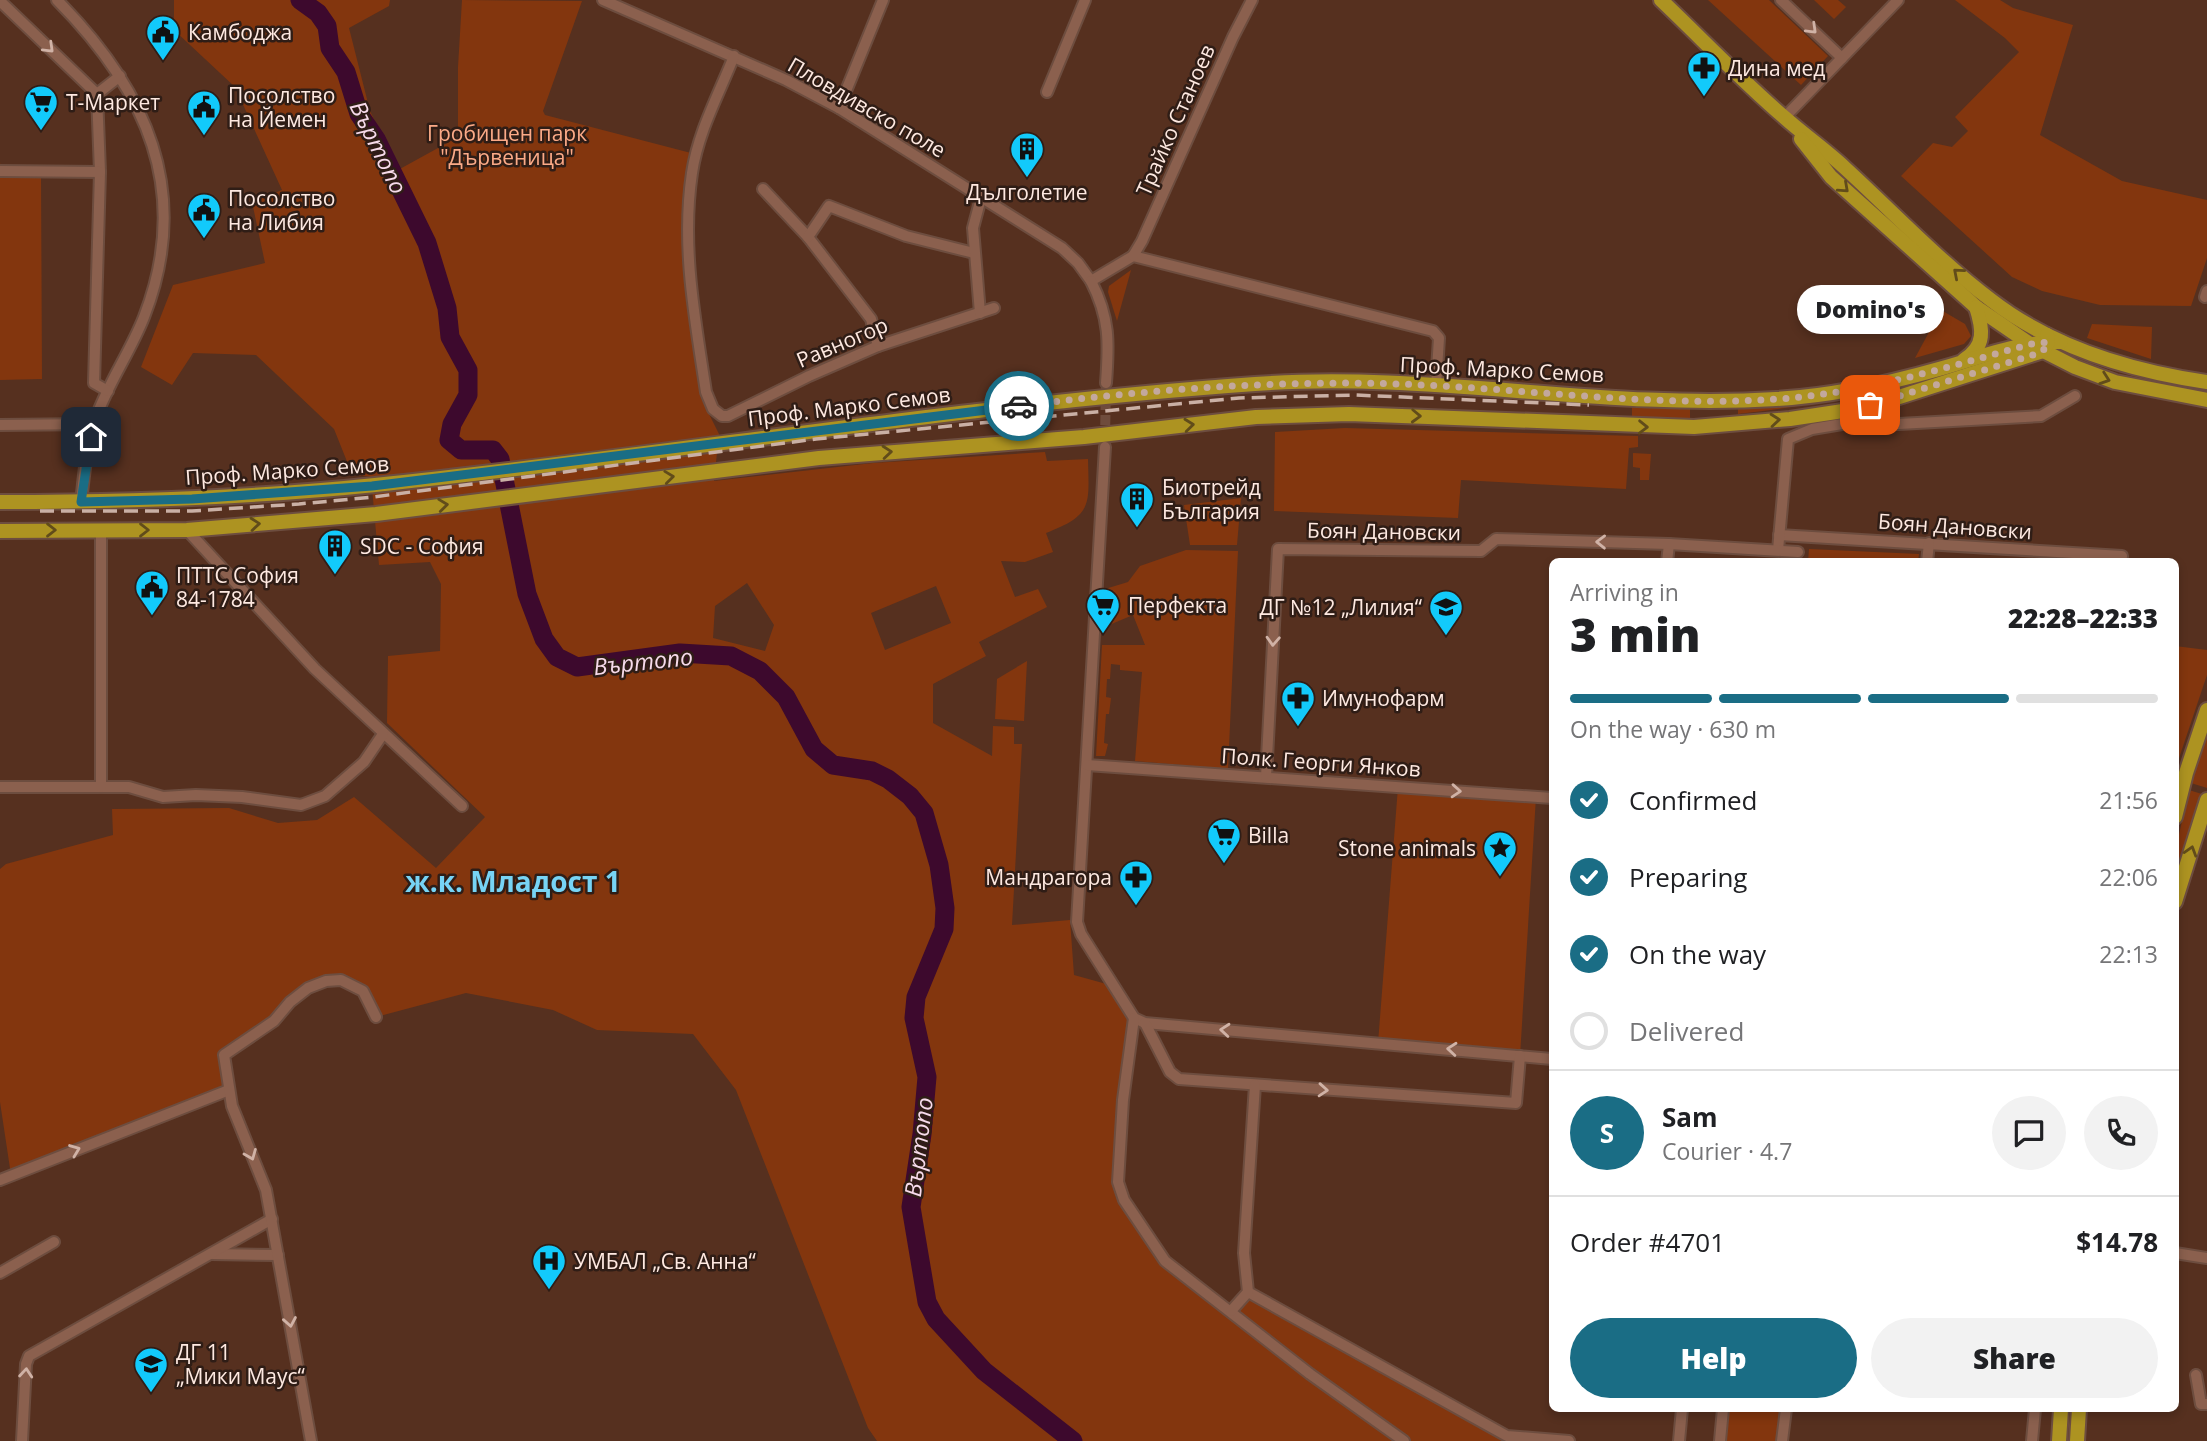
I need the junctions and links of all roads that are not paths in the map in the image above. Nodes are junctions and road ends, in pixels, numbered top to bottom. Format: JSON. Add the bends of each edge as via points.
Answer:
{"nodes":[{"id":1,"x":57,"y":0,"type":"edge"},
{"id":2,"x":603,"y":0,"type":"edge"},
{"id":3,"x":883,"y":0,"type":"edge"},
{"id":4,"x":1085,"y":0,"type":"edge"},
{"id":5,"x":1252,"y":0,"type":"edge"},
{"id":6,"x":1661,"y":0,"type":"edge"},
{"id":7,"x":1782,"y":0,"type":"edge"},
{"id":8,"x":1898,"y":0,"type":"edge"},
{"id":9,"x":0,"y":1,"type":"edge"},
{"id":10,"x":734,"y":56,"type":"junction"},
{"id":11,"x":1842,"y":58,"type":"junction"},
{"id":12,"x":120,"y":76,"type":"junction"},
{"id":13,"x":1047,"y":92,"type":"dead end"},
{"id":14,"x":97,"y":94,"type":"junction"},
{"id":15,"x":839,"y":108,"type":"junction"},
{"id":16,"x":1784,"y":118,"type":"junction"},
{"id":17,"x":0,"y":171,"type":"edge"},
{"id":18,"x":100,"y":172,"type":"junction"},
{"id":19,"x":763,"y":189,"type":"dead end"},
{"id":20,"x":981,"y":198,"type":"junction"},
{"id":21,"x":808,"y":237,"type":"junction"},
{"id":22,"x":974,"y":253,"type":"junction"},
{"id":23,"x":1133,"y":256,"type":"junction"},
{"id":24,"x":1091,"y":281,"type":"junction"},
{"id":25,"x":1976,"y":307,"type":"junction"},
{"id":26,"x":994,"y":308,"type":"dead end"},
{"id":27,"x":980,"y":313,"type":"junction"},
{"id":28,"x":2046,"y":343,"type":"junction"},
{"id":29,"x":878,"y":346,"type":"junction"},
{"id":30,"x":1960,"y":363,"type":"junction"},
{"id":31,"x":2207,"y":382,"type":"edge"},
{"id":32,"x":1106,"y":383,"type":"tunnel mouth"},
{"id":33,"x":1436,"y":386,"type":"junction"},
{"id":34,"x":108,"y":391,"type":"junction"},
{"id":35,"x":2075,"y":397,"type":"dead end"},
{"id":36,"x":2207,"y":400,"type":"edge"},
{"id":37,"x":1708,"y":402,"type":"junction"},
{"id":38,"x":94,"y":424,"type":"junction"},
{"id":39,"x":0,"y":425,"type":"edge"},
{"id":40,"x":1707,"y":426,"type":"junction"},
{"id":41,"x":1105,"y":447,"type":"tunnel mouth"},
{"id":42,"x":0,"y":502,"type":"edge"},
{"id":43,"x":81,"y":502,"type":"junction"},
{"id":44,"x":101,"y":530,"type":"junction"},
{"id":45,"x":187,"y":530,"type":"junction"},
{"id":46,"x":0,"y":531,"type":"edge"},
{"id":47,"x":1779,"y":535,"type":"junction"},
{"id":48,"x":1799,"y":536,"type":"junction"},
{"id":49,"x":1929,"y":543,"type":"junction"},
{"id":50,"x":1669,"y":544,"type":"junction"},
{"id":51,"x":1778,"y":550,"type":"junction"},
{"id":52,"x":1798,"y":557,"type":"edge"},
{"id":53,"x":1667,"y":558,"type":"edge"},
{"id":54,"x":1927,"y":558,"type":"edge"},
{"id":55,"x":2122,"y":558,"type":"edge"},
{"id":56,"x":2207,"y":710,"type":"edge"},
{"id":57,"x":383,"y":734,"type":"junction"},
{"id":58,"x":1087,"y":765,"type":"junction"},
{"id":59,"x":1266,"y":777,"type":"junction"},
{"id":60,"x":101,"y":787,"type":"junction"},
{"id":61,"x":0,"y":788,"type":"edge"},
{"id":62,"x":1549,"y":798,"type":"edge"},
{"id":63,"x":2207,"y":800,"type":"edge"},
{"id":64,"x":2179,"y":801,"type":"edge"},
{"id":65,"x":462,"y":806,"type":"dead end"},
{"id":66,"x":2204,"y":818,"type":"edge"},
{"id":67,"x":2179,"y":890,"type":"edge"},
{"id":68,"x":376,"y":1017,"type":"dead end"},
{"id":69,"x":1134,"y":1018,"type":"junction"},
{"id":70,"x":1145,"y":1023,"type":"junction"},
{"id":71,"x":1520,"y":1056,"type":"junction"},
{"id":72,"x":1549,"y":1059,"type":"edge"},
{"id":73,"x":1255,"y":1085,"type":"junction"},
{"id":74,"x":229,"y":1090,"type":"junction"},
{"id":75,"x":0,"y":1180,"type":"edge"},
{"id":76,"x":272,"y":1219,"type":"junction"},
{"id":77,"x":54,"y":1242,"type":"dead end"},
{"id":78,"x":208,"y":1254,"type":"junction"},
{"id":79,"x":2179,"y":1254,"type":"edge"},
{"id":80,"x":278,"y":1255,"type":"junction"},
{"id":81,"x":2207,"y":1258,"type":"edge"},
{"id":82,"x":0,"y":1273,"type":"edge"},
{"id":83,"x":1248,"y":1292,"type":"junction"},
{"id":84,"x":1231,"y":1311,"type":"junction"},
{"id":85,"x":2196,"y":1375,"type":"dead end"},
{"id":86,"x":2204,"y":1404,"type":"edge"},
{"id":87,"x":1682,"y":1412,"type":"edge"},
{"id":88,"x":1723,"y":1412,"type":"edge"},
{"id":89,"x":1786,"y":1412,"type":"edge"},
{"id":90,"x":2035,"y":1412,"type":"edge"},
{"id":91,"x":2061,"y":1412,"type":"edge"},
{"id":92,"x":2079,"y":1412,"type":"edge"},
{"id":93,"x":22,"y":1441,"type":"edge"},
{"id":94,"x":311,"y":1441,"type":"edge"},
{"id":95,"x":1404,"y":1441,"type":"edge"},
{"id":96,"x":1569,"y":1441,"type":"edge"},
{"id":97,"x":1679,"y":1441,"type":"edge"},
{"id":98,"x":1720,"y":1441,"type":"edge"},
{"id":99,"x":1782,"y":1441,"type":"edge"},
{"id":100,"x":2032,"y":1441,"type":"edge"},
{"id":101,"x":2059,"y":1441,"type":"edge"},
{"id":102,"x":2077,"y":1441,"type":"edge"}],
"edges":[{"from":1,"to":12,"type":"street"},
{"from":2,"to":10,"type":"street","name":"Пловдивско поле"},
{"from":3,"to":15,"type":"street"},
{"from":4,"to":13,"type":"street"},
{"from":5,"to":23,"type":"street","name":"Трайко Станоев"},
{"from":6,"to":16,"type":"main road"},
{"from":7,"to":11,"type":"street","one_way":true},
{"from":8,"to":11,"type":"street"},
{"from":9,"to":14,"type":"street","one_way":true},
{"from":10,"to":15,"type":"street","name":"Пловдивско поле"},
{"from":10,"to":29,"type":"street","name":"Равногор","via":[[703,131],[692,172],[689,276],[706,392],[713,409],[728,416]]},
{"from":11,"to":16,"type":"street"},
{"from":12,"to":14,"type":"street"},
{"from":12,"to":34,"type":"street","via":[[154,146],[161,186],[162,240],[144,317]]},
{"from":14,"to":18,"type":"street"},
{"from":15,"to":20,"type":"street","name":"Пловдивско поле"},
{"from":16,"to":25,"type":"main road","one_way":true,"via":[[1831,177]]},
{"from":28,"to":16,"type":"main road","one_way":true,"via":[[1958,274],[1843,165]]},
{"from":17,"to":18,"type":"street"},
{"from":18,"to":34,"type":"street","via":[[94,383]]},
{"from":19,"to":21,"type":"street"},
{"from":20,"to":22,"type":"street","via":[[973,228]]},
{"from":20,"to":24,"type":"street","name":"Пловдивско поле","via":[[1062,248]]},
{"from":21,"to":22,"type":"street","via":[[829,206],[906,236]]},
{"from":21,"to":29,"type":"street","via":[[871,319]]},
{"from":22,"to":27,"type":"street"},
{"from":23,"to":24,"type":"street"},
{"from":23,"to":33,"type":"street","via":[[1433,331],[1439,338]]},
{"from":24,"to":32,"type":"street","name":"Пловдивско поле","via":[[1108,330]]},
{"from":25,"to":28,"type":"main road"},
{"from":25,"to":30,"type":"main road","via":[[1981,343]]},
{"from":26,"to":27,"type":"street","name":"Равногор"},
{"from":27,"to":29,"type":"street","name":"Равногор"},
{"from":28,"to":30,"type":"main road","name":"Проф. Марко Семов"},
{"from":28,"to":31,"type":"main road"},
{"from":28,"to":36,"type":"main road","one_way":true,"via":[[2115,382]]},
{"from":40,"to":28,"type":"main road","one_way":true,"via":[[1843,411],[1896,398]]},
{"from":30,"to":37,"type":"main road","name":"Проф. Марко Семов","via":[[1842,391]]},
{"from":33,"to":37,"type":"main road","name":"Проф. Марко Семов"},
{"from":33,"to":43,"type":"main road","name":"Проф. Марко Семов","via":[[1268,383],[1081,398],[372,486]]},
{"from":34,"to":38,"type":"street"},
{"from":35,"to":47,"type":"street","via":[[2040,416],[1842,424],[1788,439]]},
{"from":37,"to":40,"type":"main road"},
{"from":38,"to":39,"type":"street"},
{"from":38,"to":43,"type":"street"},
{"from":45,"to":40,"type":"main road","one_way":true,"via":[[376,514],[818,458],[1292,415]]},
{"from":41,"to":58,"type":"street"},
{"from":42,"to":43,"type":"main road","name":"Проф. Марко Семов"},
{"from":44,"to":45,"type":"main road","one_way":true},
{"from":46,"to":44,"type":"main road","one_way":true},
{"from":44,"to":60,"type":"street"},
{"from":45,"to":57,"type":"street","via":[[315,669]]},
{"from":47,"to":48,"type":"street","name":"Боян Дановски"},
{"from":47,"to":51,"type":"street"},
{"from":48,"to":49,"type":"street","name":"Боян Дановски"},
{"from":48,"to":52,"type":"street"},
{"from":49,"to":54,"type":"street"},
{"from":49,"to":55,"type":"street","name":"Боян Дановски"},
{"from":50,"to":51,"type":"street","name":"Боян Дановски"},
{"from":50,"to":53,"type":"street"},
{"from":50,"to":59,"type":"street","name":"Боян Дановски","one_way":true,"via":[[1496,539],[1481,551],[1278,549]]},
{"from":51,"to":52,"type":"street","name":"Боян Дановски"},
{"from":56,"to":64,"type":"main road"},
{"from":57,"to":60,"type":"street","via":[[364,762],[325,796],[301,805],[242,797],[163,797],[129,787]]},
{"from":57,"to":65,"type":"street"},
{"from":58,"to":59,"type":"street","name":"Полк. Георги Янков"},
{"from":58,"to":69,"type":"street","via":[[1077,922],[1080,934]]},
{"from":59,"to":62,"type":"street","name":"Полк. Георги Янков","one_way":true},
{"from":60,"to":61,"type":"street"},
{"from":63,"to":66,"type":"main road"},
{"from":67,"to":66,"type":"main road","one_way":true},
{"from":68,"to":74,"type":"street","via":[[363,991],[341,980],[308,988],[274,1021],[224,1055]]},
{"from":69,"to":70,"type":"street"},
{"from":69,"to":84,"type":"street","via":[[1118,1182],[1124,1200],[1165,1261]]},
{"from":71,"to":70,"type":"street","one_way":true},
{"from":70,"to":73,"type":"street","via":[[1170,1072],[1179,1079]]},
{"from":71,"to":72,"type":"street"},
{"from":73,"to":71,"type":"street","one_way":true,"via":[[1516,1104]]},
{"from":73,"to":83,"type":"street","via":[[1244,1253]]},
{"from":75,"to":74,"type":"street","one_way":true},
{"from":74,"to":76,"type":"street","one_way":true},
{"from":76,"to":78,"type":"street"},
{"from":76,"to":80,"type":"street"},
{"from":77,"to":82,"type":"street"},
{"from":78,"to":80,"type":"street"},
{"from":93,"to":78,"type":"street","one_way":true,"via":[[29,1356]]},
{"from":79,"to":81,"type":"street"},
{"from":80,"to":94,"type":"street","one_way":true},
{"from":83,"to":84,"type":"street"},
{"from":83,"to":96,"type":"street","via":[[1507,1436]]},
{"from":84,"to":95,"type":"street"},
{"from":85,"to":86,"type":"street"},
{"from":87,"to":97,"type":"street"},
{"from":88,"to":98,"type":"street"},
{"from":89,"to":99,"type":"street"},
{"from":90,"to":100,"type":"street"},
{"from":91,"to":101,"type":"main road"},
{"from":92,"to":102,"type":"main road"}]}
